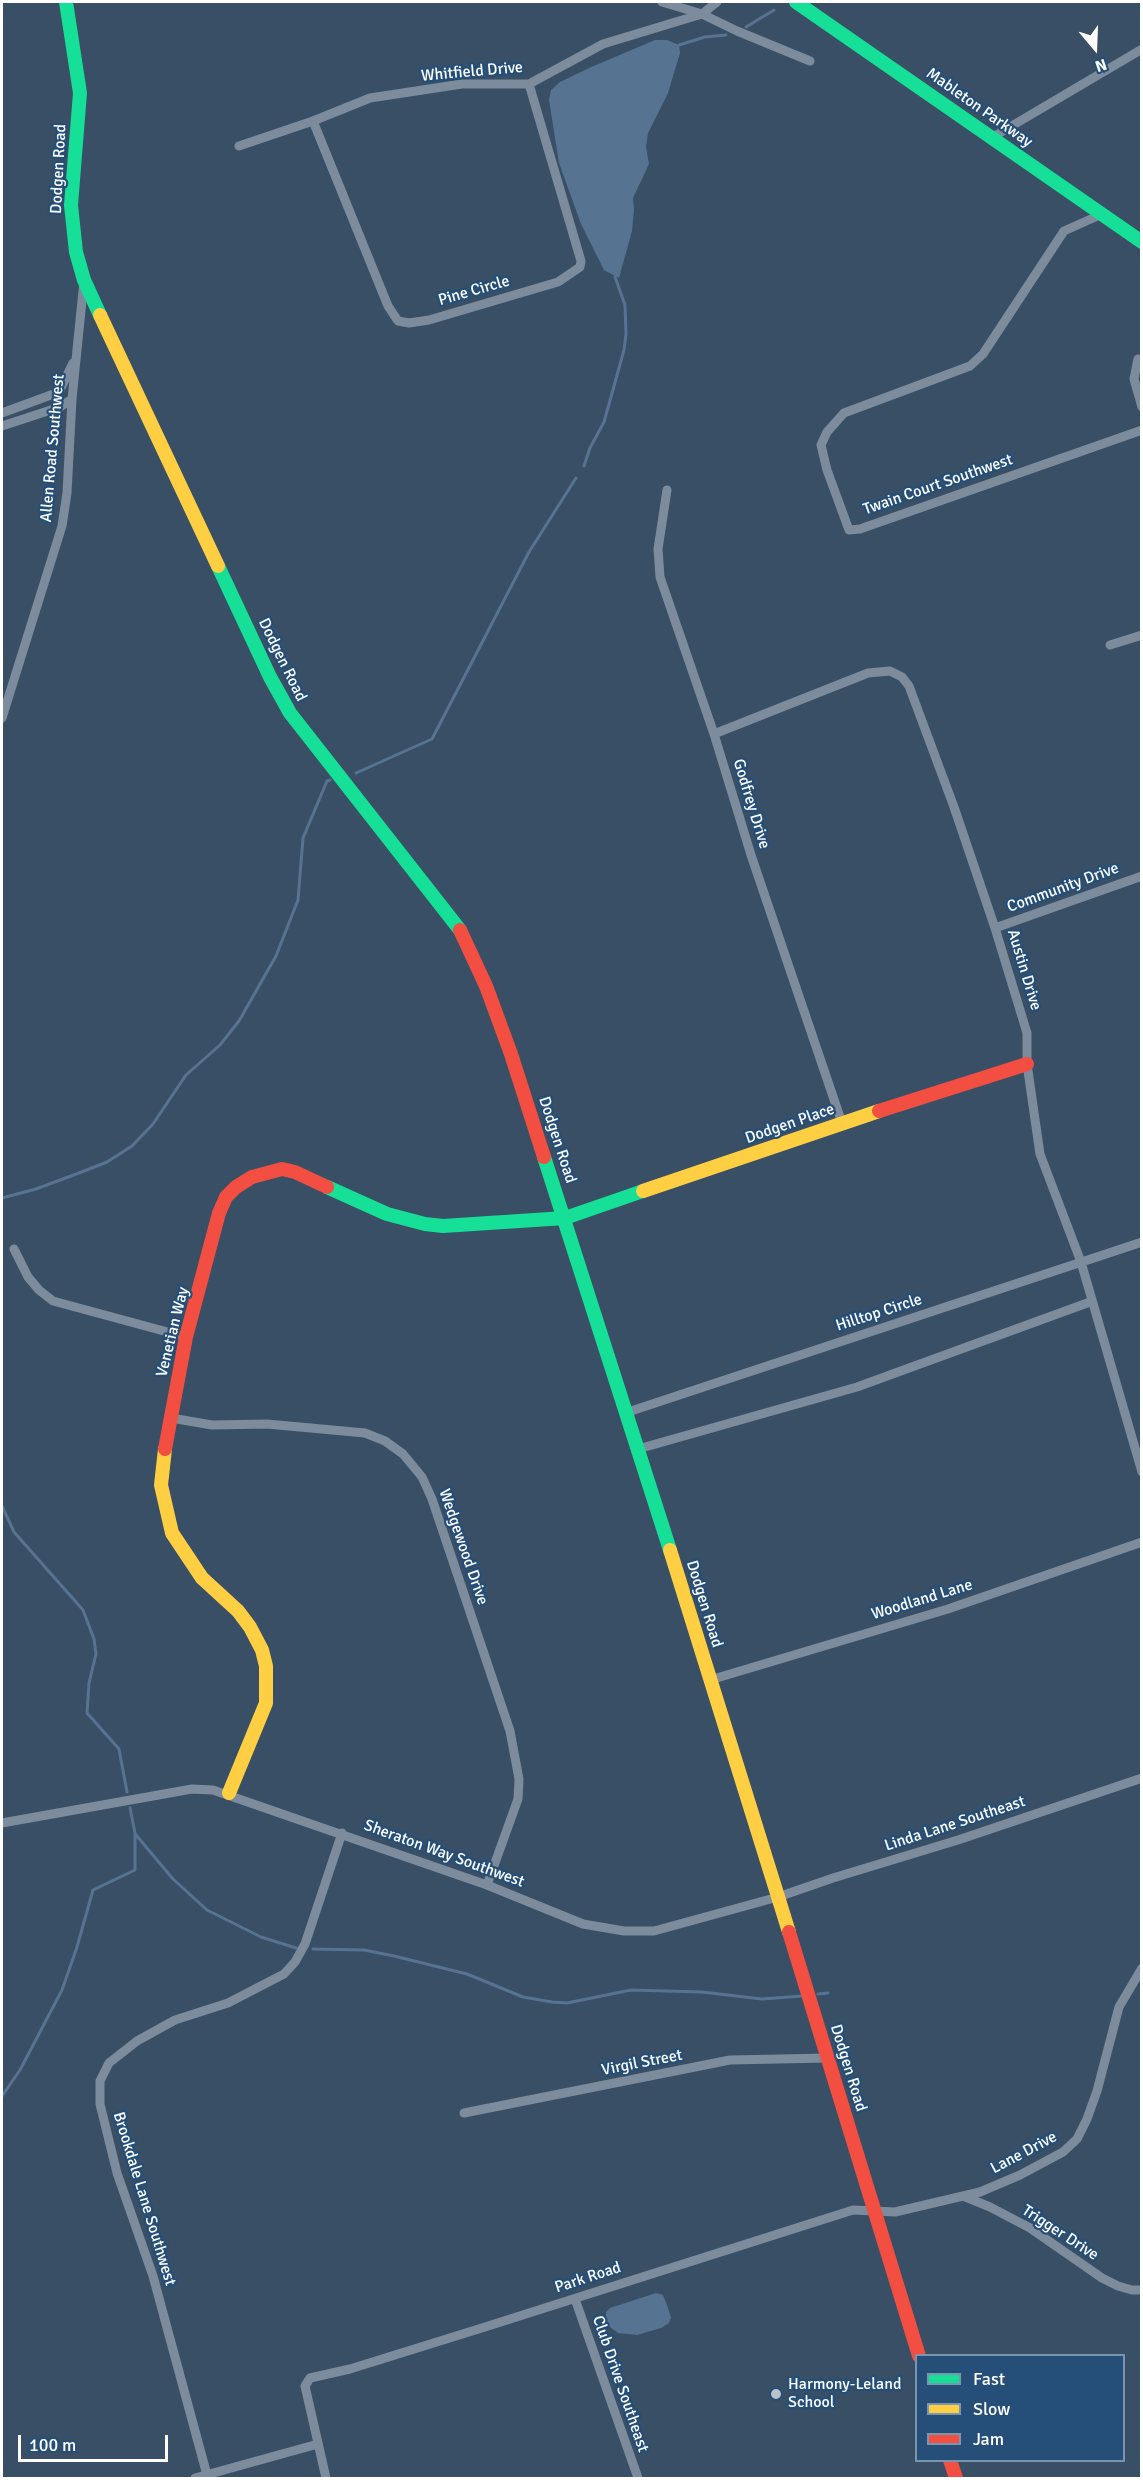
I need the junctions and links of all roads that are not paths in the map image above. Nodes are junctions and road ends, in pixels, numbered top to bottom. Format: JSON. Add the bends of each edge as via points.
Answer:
{"nodes":[{"id":1,"x":66,"y":2,"type":"edge"},
{"id":2,"x":662,"y":2,"type":"edge"},
{"id":3,"x":717,"y":2,"type":"edge"},
{"id":4,"x":796,"y":2,"type":"edge"},
{"id":5,"x":702,"y":14,"type":"junction"},
{"id":6,"x":1142,"y":49,"type":"edge"},
{"id":7,"x":810,"y":60,"type":"dead end"},
{"id":8,"x":529,"y":84,"type":"junction"},
{"id":9,"x":312,"y":121,"type":"junction"},
{"id":10,"x":993,"y":137,"type":"junction"},
{"id":11,"x":239,"y":146,"type":"dead end"},
{"id":12,"x":1102,"y":214,"type":"junction"},
{"id":13,"x":1142,"y":242,"type":"edge"},
{"id":14,"x":84,"y":280,"type":"junction"},
{"id":15,"x":77,"y":352,"type":"junction"},
{"id":16,"x":1138,"y":358,"type":"dead end"},
{"id":17,"x":59,"y":392,"type":"junction"},
{"id":18,"x":72,"y":399,"type":"junction"},
{"id":19,"x":25,"y":405,"type":"junction"},
{"id":20,"x":1142,"y":406,"type":"edge"},
{"id":21,"x":2,"y":413,"type":"edge"},
{"id":22,"x":28,"y":418,"type":"junction"},
{"id":23,"x":2,"y":426,"type":"edge"},
{"id":24,"x":1142,"y":430,"type":"edge"},
{"id":25,"x":667,"y":490,"type":"dead end"},
{"id":26,"x":1142,"y":635,"type":"edge"},
{"id":27,"x":1110,"y":645,"type":"dead end"},
{"id":28,"x":2,"y":718,"type":"edge"},
{"id":29,"x":714,"y":734,"type":"junction"},
{"id":30,"x":1142,"y":876,"type":"edge"},
{"id":31,"x":995,"y":928,"type":"junction"},
{"id":32,"x":1027,"y":1064,"type":"junction"},
{"id":33,"x":842,"y":1123,"type":"junction"},
{"id":34,"x":565,"y":1218,"type":"junction"},
{"id":35,"x":1142,"y":1242,"type":"edge"},
{"id":36,"x":14,"y":1249,"type":"dead end"},
{"id":37,"x":1081,"y":1262,"type":"junction"},
{"id":38,"x":1090,"y":1302,"type":"junction"},
{"id":39,"x":186,"y":1337,"type":"junction"},
{"id":40,"x":625,"y":1413,"type":"junction"},
{"id":41,"x":171,"y":1418,"type":"junction"},
{"id":42,"x":638,"y":1449,"type":"junction"},
{"id":43,"x":1142,"y":1472,"type":"edge"},
{"id":44,"x":1142,"y":1542,"type":"edge"},
{"id":45,"x":710,"y":1680,"type":"junction"},
{"id":46,"x":1142,"y":1778,"type":"edge"},
{"id":47,"x":229,"y":1793,"type":"junction"},
{"id":48,"x":2,"y":1823,"type":"edge"},
{"id":49,"x":342,"y":1833,"type":"junction"},
{"id":50,"x":487,"y":1885,"type":"junction"},
{"id":51,"x":778,"y":1897,"type":"junction"},
{"id":52,"x":1142,"y":1968,"type":"edge"},
{"id":53,"x":828,"y":2058,"type":"junction"},
{"id":54,"x":464,"y":2113,"type":"dead end"},
{"id":55,"x":963,"y":2196,"type":"junction"},
{"id":56,"x":875,"y":2210,"type":"junction"},
{"id":57,"x":1142,"y":2289,"type":"edge"},
{"id":58,"x":575,"y":2298,"type":"junction"},
{"id":59,"x":919,"y":2354,"type":"edge"},
{"id":60,"x":318,"y":2444,"type":"junction"},
{"id":61,"x":951,"y":2462,"type":"edge"},
{"id":62,"x":207,"y":2475,"type":"junction"},
{"id":63,"x":195,"y":2478,"type":"edge"},
{"id":64,"x":326,"y":2478,"type":"edge"},
{"id":65,"x":638,"y":2478,"type":"edge"},
{"id":66,"x":956,"y":2478,"type":"edge"}],
"edges":[{"from":1,"to":14,"type":"street","name":"Dodgen Road","via":[[80,93],[71,205],[76,252]]},
{"from":2,"to":5,"type":"street"},
{"from":3,"to":5,"type":"street"},
{"from":4,"to":10,"type":"street","name":"Mableton Parkway"},
{"from":5,"to":7,"type":"street"},
{"from":5,"to":8,"type":"street","name":"Whitfield Drive","via":[[603,44]]},
{"from":6,"to":10,"type":"street"},
{"from":8,"to":9,"type":"street","name":"Whitfield Drive","via":[[462,84],[370,98]]},
{"from":8,"to":9,"type":"street","name":"Pine Circle","via":[[580,267],[558,282],[429,320],[398,321],[388,306]]},
{"from":9,"to":11,"type":"street","name":"Whitfield Drive"},
{"from":10,"to":12,"type":"street","name":"Mableton Parkway"},
{"from":12,"to":13,"type":"street","name":"Mableton Parkway"},
{"from":12,"to":24,"type":"street","name":"Twain Court Southwest","via":[[1064,231],[983,354],[970,366],[843,413],[821,445],[849,530]]},
{"from":14,"to":15,"type":"street","name":"Allen Road Southwest"},
{"from":14,"to":34,"type":"street","name":"Dodgen Road","via":[[290,713],[464,935],[512,1054]]},
{"from":15,"to":17,"type":"street"},
{"from":15,"to":18,"type":"street","name":"Allen Road Southwest"},
{"from":16,"to":20,"type":"street","via":[[1134,379]]},
{"from":17,"to":18,"type":"street"},
{"from":17,"to":19,"type":"street"},
{"from":18,"to":22,"type":"street"},
{"from":18,"to":28,"type":"street","name":"Allen Road Southwest","via":[[62,526]]},
{"from":19,"to":21,"type":"street"},
{"from":19,"to":22,"type":"street"},
{"from":22,"to":23,"type":"street"},
{"from":25,"to":29,"type":"street","name":"Godfrey Drive","via":[[658,549],[660,577]]},
{"from":26,"to":27,"type":"street"},
{"from":29,"to":31,"type":"street","name":"Austin Drive","via":[[868,673],[890,671],[902,677],[913,695]]},
{"from":29,"to":33,"type":"street","name":"Godfrey Drive"},
{"from":30,"to":31,"type":"street","name":"Community Drive"},
{"from":31,"to":32,"type":"street","name":"Austin Drive","via":[[1027,1033]]},
{"from":32,"to":33,"type":"street","name":"Dodgen Place"},
{"from":32,"to":37,"type":"street","name":"Austin Drive","via":[[1040,1154]]},
{"from":33,"to":34,"type":"street","name":"Dodgen Place"},
{"from":34,"to":39,"type":"street","name":"Venetian Way","via":[[424,1224],[387,1214],[282,1169],[252,1177],[226,1197],[219,1213]]},
{"from":34,"to":40,"type":"street","name":"Dodgen Road"},
{"from":35,"to":37,"type":"street","name":"Hilltop Circle"},
{"from":36,"to":39,"type":"street","via":[[28,1277],[53,1301]]},
{"from":37,"to":38,"type":"street","name":"Austin Drive"},
{"from":37,"to":40,"type":"street","name":"Hilltop Circle"},
{"from":38,"to":42,"type":"street","via":[[857,1387]]},
{"from":38,"to":43,"type":"street","name":"Austin Drive"},
{"from":39,"to":41,"type":"street","name":"Venetian Way"},
{"from":40,"to":42,"type":"street","name":"Dodgen Road"},
{"from":41,"to":47,"type":"street","name":"Venetian Way","via":[[161,1485],[172,1533],[202,1578],[250,1627],[266,1666],[266,1703]]},
{"from":41,"to":50,"type":"street","name":"Wedgewood Drive","via":[[212,1425],[267,1424],[365,1433],[403,1454],[422,1477],[510,1731],[519,1779],[518,1799]]},
{"from":42,"to":45,"type":"street","name":"Dodgen Road"},
{"from":44,"to":45,"type":"street","name":"Woodland Lane","via":[[948,1609]]},
{"from":45,"to":51,"type":"street","name":"Dodgen Road"},
{"from":46,"to":51,"type":"street","name":"Linda Lane Southeast"},
{"from":47,"to":48,"type":"street","name":"Sheraton Way Southwest","via":[[192,1789]]},
{"from":47,"to":49,"type":"street","name":"Sheraton Way Southwest"},
{"from":49,"to":50,"type":"street","name":"Sheraton Way Southwest"},
{"from":49,"to":62,"type":"street","name":"Brookdale Lane Southwest","via":[[305,1944],[284,1974],[228,2003],[175,2020],[137,2041],[109,2063],[100,2081],[100,2104],[117,2173],[153,2276]]},
{"from":50,"to":51,"type":"street","name":"Sheraton Way Southwest","via":[[583,1924],[624,1931],[654,1931]]},
{"from":51,"to":53,"type":"street","name":"Dodgen Road"},
{"from":52,"to":55,"type":"street","name":"Lane Drive","via":[[1119,2007],[1097,2091],[1077,2139],[1063,2152],[1020,2175]]},
{"from":53,"to":54,"type":"street","name":"Virgil Street","via":[[730,2060]]},
{"from":53,"to":56,"type":"street","name":"Dodgen Road"},
{"from":55,"to":56,"type":"street","name":"Lane Drive","via":[[895,2212]]},
{"from":55,"to":57,"type":"street","name":"Trigger Drive","via":[[1029,2228],[1102,2278],[1132,2290]]},
{"from":56,"to":58,"type":"street","name":"Park Road","via":[[853,2210],[813,2221]]},
{"from":56,"to":59,"type":"street","name":"Dodgen Road"},
{"from":58,"to":60,"type":"street","name":"Park Road","via":[[310,2378],[305,2385]]},
{"from":58,"to":65,"type":"street","name":"Club Drive Southeast"},
{"from":60,"to":62,"type":"street"},
{"from":60,"to":64,"type":"street"},
{"from":61,"to":66,"type":"street"},
{"from":62,"to":63,"type":"street"}]}
